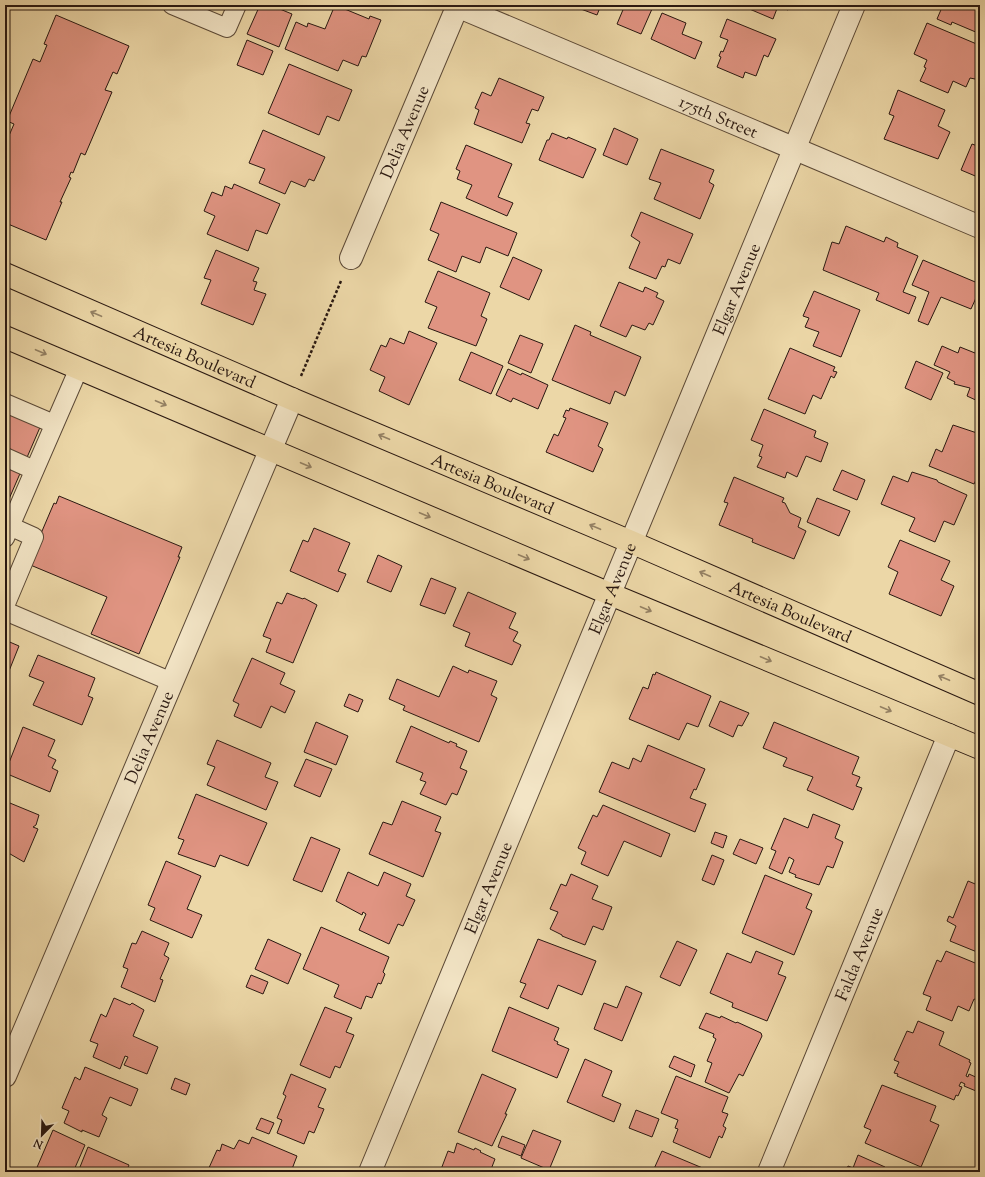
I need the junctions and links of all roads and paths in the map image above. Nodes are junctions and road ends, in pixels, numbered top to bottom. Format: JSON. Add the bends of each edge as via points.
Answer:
{"nodes":[{"id":1,"x":172,"y":5,"type":"edge"},
{"id":2,"x":237,"y":5,"type":"edge"},
{"id":3,"x":854,"y":5,"type":"edge"},
{"id":4,"x":458,"y":6,"type":"edge"},
{"id":5,"x":794,"y":149,"type":"junction"},
{"id":6,"x":980,"y":227,"type":"edge"},
{"id":7,"x":351,"y":258,"type":"joint"},
{"id":8,"x":5,"y":274,"type":"edge"},
{"id":9,"x":5,"y":337,"type":"edge"},
{"id":10,"x":79,"y":368,"type":"junction"},
{"id":11,"x":292,"y":399,"type":"junction"},
{"id":12,"x":5,"y":403,"type":"edge"},
{"id":13,"x":54,"y":424,"type":"junction"},
{"id":14,"x":270,"y":449,"type":"junction"},
{"id":15,"x":5,"y":457,"type":"edge"},
{"id":16,"x":34,"y":470,"type":"junction"},
{"id":17,"x":7,"y":530,"type":"edge"},
{"id":18,"x":631,"y":542,"type":"junction"},
{"id":19,"x":610,"y":594,"type":"junction"},
{"id":20,"x":5,"y":606,"type":"edge"},
{"id":21,"x":5,"y":610,"type":"edge"},
{"id":22,"x":172,"y":682,"type":"junction"},
{"id":23,"x":980,"y":694,"type":"edge"},
{"id":24,"x":949,"y":735,"type":"junction"},
{"id":25,"x":980,"y":748,"type":"edge"},
{"id":26,"x":5,"y":1076,"type":"edge"},
{"id":27,"x":370,"y":1172,"type":"edge"},
{"id":28,"x":769,"y":1172,"type":"edge"}],
"edges":[{"from":1,"to":2,"type":"lane","via":[[227,28]]},
{"from":3,"to":5,"type":"street","name":"Elgar Avenue"},
{"from":4,"to":5,"type":"street","name":"175th Street"},
{"from":4,"to":7,"type":"street","name":"Delia Avenue"},
{"from":5,"to":6,"type":"street","name":"175th Street"},
{"from":5,"to":18,"type":"street","name":"Elgar Avenue"},
{"from":7,"to":11,"type":"path"},
{"from":11,"to":8,"type":"main road","name":"Artesia Boulevard","one_way":true},
{"from":9,"to":10,"type":"main road","one_way":true},
{"from":10,"to":13,"type":"lane"},
{"from":10,"to":14,"type":"main road","one_way":true},
{"from":11,"to":14,"type":"street","name":"Delia Avenue"},
{"from":18,"to":11,"type":"main road","name":"Artesia Boulevard","one_way":true},
{"from":12,"to":13,"type":"lane"},
{"from":13,"to":16,"type":"lane"},
{"from":14,"to":19,"type":"main road","one_way":true},
{"from":14,"to":22,"type":"street","name":"Delia Avenue"},
{"from":15,"to":16,"type":"lane"},
{"from":16,"to":17,"type":"lane"},
{"from":17,"to":20,"type":"lane","via":[[34,537]]},
{"from":18,"to":19,"type":"street","name":"Elgar Avenue"},
{"from":23,"to":18,"type":"main road","name":"Artesia Boulevard","one_way":true},
{"from":19,"to":24,"type":"main road","one_way":true},
{"from":19,"to":27,"type":"street","name":"Elgar Avenue"},
{"from":21,"to":22,"type":"lane"},
{"from":22,"to":26,"type":"street","name":"Delia Avenue"},
{"from":24,"to":25,"type":"main road"},
{"from":24,"to":28,"type":"street","name":"Falda Avenue"}]}
